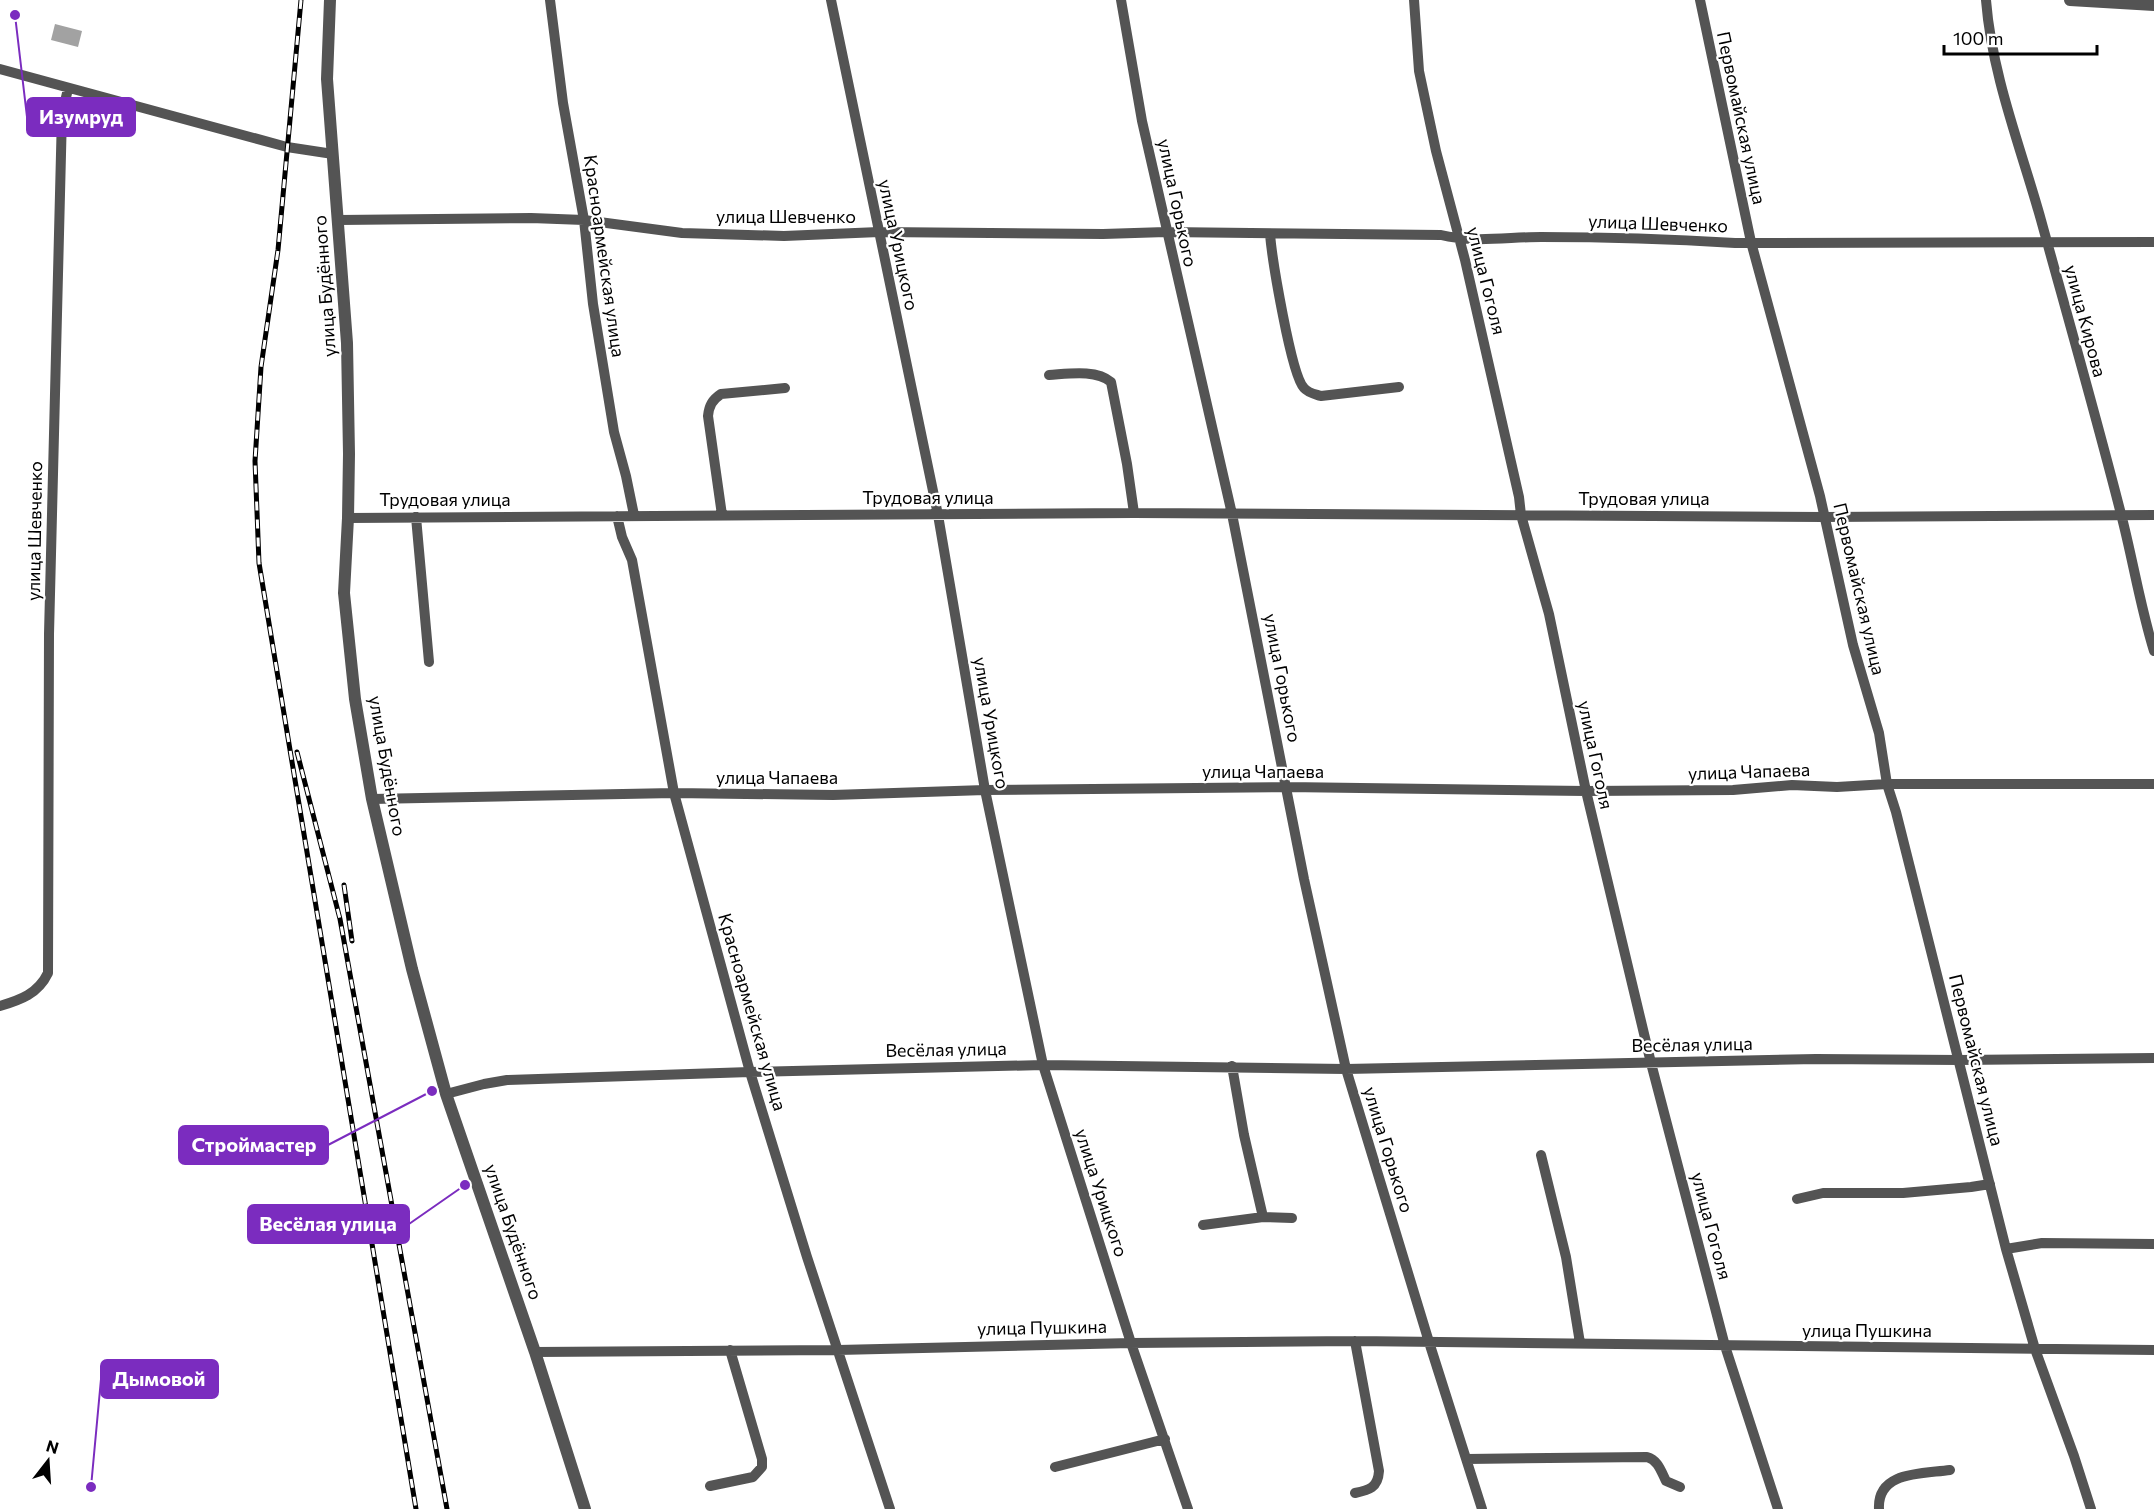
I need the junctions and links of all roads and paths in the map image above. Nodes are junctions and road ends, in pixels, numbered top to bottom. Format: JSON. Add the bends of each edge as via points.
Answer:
{"nodes":[{"id":1,"x":330,"y":0,"type":"edge"},
{"id":2,"x":550,"y":0,"type":"edge"},
{"id":3,"x":831,"y":0,"type":"edge"},
{"id":4,"x":1121,"y":0,"type":"edge"},
{"id":5,"x":1414,"y":0,"type":"edge"},
{"id":6,"x":1700,"y":0,"type":"edge"},
{"id":7,"x":1986,"y":0,"type":"edge"},
{"id":8,"x":2070,"y":0,"type":"edge"},
{"id":9,"x":2154,"y":5,"type":"edge"},
{"id":10,"x":0,"y":69,"type":"edge"},
{"id":11,"x":68,"y":89,"type":"junction"},
{"id":12,"x":333,"y":154,"type":"junction"},
{"id":13,"x":339,"y":220,"type":"junction"},
{"id":14,"x":584,"y":220,"type":"junction"},
{"id":15,"x":879,"y":232,"type":"junction"},
{"id":16,"x":1166,"y":232,"type":"junction"},
{"id":17,"x":1270,"y":234,"type":"junction"},
{"id":18,"x":1460,"y":239,"type":"junction"},
{"id":19,"x":1751,"y":242,"type":"junction"},
{"id":20,"x":2046,"y":242,"type":"junction"},
{"id":21,"x":2154,"y":242,"type":"edge"},
{"id":22,"x":1049,"y":375,"type":"dead end"},
{"id":23,"x":1399,"y":387,"type":"dead end"},
{"id":24,"x":785,"y":388,"type":"dead end"},
{"id":25,"x":1134,"y":513,"type":"junction"},
{"id":26,"x":1232,"y":514,"type":"junction"},
{"id":27,"x":634,"y":515,"type":"junction"},
{"id":28,"x":722,"y":515,"type":"junction"},
{"id":29,"x":938,"y":515,"type":"junction"},
{"id":30,"x":1521,"y":515,"type":"junction"},
{"id":31,"x":2154,"y":515,"type":"edge"},
{"id":32,"x":617,"y":516,"type":"junction"},
{"id":33,"x":2121,"y":516,"type":"junction"},
{"id":34,"x":416,"y":517,"type":"junction"},
{"id":35,"x":1824,"y":517,"type":"junction"},
{"id":36,"x":348,"y":518,"type":"junction"},
{"id":37,"x":2154,"y":651,"type":"edge"},
{"id":38,"x":429,"y":662,"type":"dead end"},
{"id":39,"x":1887,"y":784,"type":"junction"},
{"id":40,"x":2154,"y":784,"type":"edge"},
{"id":41,"x":1287,"y":787,"type":"junction"},
{"id":42,"x":985,"y":790,"type":"junction"},
{"id":43,"x":1586,"y":791,"type":"junction"},
{"id":44,"x":674,"y":793,"type":"junction"},
{"id":45,"x":372,"y":799,"type":"junction"},
{"id":46,"x":0,"y":1006,"type":"edge"},
{"id":47,"x":2154,"y":1058,"type":"edge"},
{"id":48,"x":1960,"y":1060,"type":"junction"},
{"id":49,"x":1651,"y":1063,"type":"junction"},
{"id":50,"x":1043,"y":1065,"type":"junction"},
{"id":51,"x":1232,"y":1066,"type":"junction"},
{"id":52,"x":1346,"y":1069,"type":"junction"},
{"id":53,"x":750,"y":1072,"type":"junction"},
{"id":54,"x":446,"y":1094,"type":"junction"},
{"id":55,"x":1541,"y":1155,"type":"dead end"},
{"id":56,"x":1990,"y":1184,"type":"junction"},
{"id":57,"x":1797,"y":1199,"type":"dead end"},
{"id":58,"x":1263,"y":1217,"type":"junction"},
{"id":59,"x":1292,"y":1218,"type":"dead end"},
{"id":60,"x":1203,"y":1225,"type":"dead end"},
{"id":61,"x":2154,"y":1244,"type":"edge"},
{"id":62,"x":2006,"y":1249,"type":"junction"},
{"id":63,"x":1355,"y":1341,"type":"junction"},
{"id":64,"x":1131,"y":1342,"type":"junction"},
{"id":65,"x":1429,"y":1342,"type":"junction"},
{"id":66,"x":1580,"y":1343,"type":"junction"},
{"id":67,"x":1725,"y":1346,"type":"junction"},
{"id":68,"x":2035,"y":1348,"type":"junction"},
{"id":69,"x":730,"y":1350,"type":"junction"},
{"id":70,"x":838,"y":1350,"type":"junction"},
{"id":71,"x":2154,"y":1350,"type":"edge"},
{"id":72,"x":535,"y":1352,"type":"junction"},
{"id":73,"x":1165,"y":1439,"type":"junction"},
{"id":74,"x":1467,"y":1459,"type":"junction"},
{"id":75,"x":1054,"y":1467,"type":"dead end"},
{"id":76,"x":1950,"y":1470,"type":"dead end"},
{"id":77,"x":710,"y":1486,"type":"dead end"},
{"id":78,"x":1680,"y":1487,"type":"dead end"},
{"id":79,"x":1355,"y":1494,"type":"dead end"},
{"id":80,"x":585,"y":1509,"type":"edge"},
{"id":81,"x":890,"y":1509,"type":"edge"},
{"id":82,"x":1188,"y":1509,"type":"edge"},
{"id":83,"x":1482,"y":1509,"type":"edge"},
{"id":84,"x":1778,"y":1509,"type":"edge"},
{"id":85,"x":1879,"y":1509,"type":"edge"},
{"id":86,"x":2091,"y":1509,"type":"edge"}],
"edges":[{"from":1,"to":12,"type":"street","name":"улица Будённого","via":[[327,79]]},
{"from":2,"to":14,"type":"street","name":"Красноармейская улица"},
{"from":3,"to":15,"type":"street","name":"улица Урицкого"},
{"from":4,"to":16,"type":"street","name":"улица Горького"},
{"from":5,"to":18,"type":"street","name":"улица Гоголя","via":[[1419,71]]},
{"from":6,"to":19,"type":"street","name":"Первомайская улица"},
{"from":7,"to":20,"type":"street","name":"улица Кирова","via":[[1995,58]]},
{"from":8,"to":9,"type":"street"},
{"from":10,"to":11,"type":"street"},
{"from":11,"to":12,"type":"street","via":[[287,147]]},
{"from":11,"to":46,"type":"street","name":"улица Шевченко","via":[[62,114],[49,623],[48,974],[42,985],[23,999]]},
{"from":12,"to":13,"type":"street","name":"улица Будённого"},
{"from":13,"to":14,"type":"street","name":"улица Шевченко"},
{"from":13,"to":36,"type":"street","name":"улица Будённого","via":[[347,343]]},
{"from":14,"to":15,"type":"street","name":"улица Шевченко","via":[[682,233],[784,236]]},
{"from":14,"to":27,"type":"street","name":"Красноармейская улица","via":[[614,432]]},
{"from":15,"to":16,"type":"street","name":"улица Шевченко"},
{"from":15,"to":29,"type":"street","name":"улица Урицкого"},
{"from":16,"to":17,"type":"street","name":"улица Шевченко"},
{"from":16,"to":26,"type":"street","name":"улица Горького"},
{"from":17,"to":18,"type":"street","name":"улица Шевченко","via":[[1441,235]]},
{"from":17,"to":23,"type":"street","via":[[1280,298],[1303,388],[1321,396]]},
{"from":18,"to":19,"type":"street","name":"улица Шевченко"},
{"from":18,"to":30,"type":"street","name":"улица Гоголя"},
{"from":19,"to":20,"type":"street","name":"улица Шевченко"},
{"from":19,"to":35,"type":"street","name":"Первомайская улица"},
{"from":20,"to":21,"type":"street","name":"улица Шевченко"},
{"from":20,"to":33,"type":"street","name":"улица Кирова"},
{"from":22,"to":25,"type":"street","via":[[1095,375],[1111,382]]},
{"from":24,"to":28,"type":"street","via":[[721,393],[709,408]]},
{"from":25,"to":26,"type":"street","name":"Трудовая улица"},
{"from":25,"to":29,"type":"street","name":"Трудовая улица"},
{"from":26,"to":30,"type":"street","name":"Трудовая улица"},
{"from":26,"to":41,"type":"street","name":"улица Горького"},
{"from":27,"to":28,"type":"street","name":"Трудовая улица"},
{"from":27,"to":32,"type":"street","name":"Трудовая улица"},
{"from":28,"to":29,"type":"street","name":"Трудовая улица"},
{"from":29,"to":42,"type":"street","name":"улица Урицкого"},
{"from":30,"to":35,"type":"street","name":"Трудовая улица"},
{"from":30,"to":43,"type":"street","name":"улица Гоголя","via":[[1549,614]]},
{"from":31,"to":33,"type":"street","name":"Трудовая улица"},
{"from":32,"to":34,"type":"street","name":"Трудовая улица"},
{"from":32,"to":44,"type":"street","name":"Красноармейская улица","via":[[632,560]]},
{"from":33,"to":35,"type":"street","name":"Трудовая улица"},
{"from":33,"to":37,"type":"street","name":"улица Кирова"},
{"from":34,"to":36,"type":"street","name":"Трудовая улица"},
{"from":34,"to":38,"type":"street"},
{"from":35,"to":39,"type":"street","name":"Первомайская улица","via":[[1853,645],[1879,733]]},
{"from":36,"to":45,"type":"street","name":"улица Будённого","via":[[344,593],[355,699]]},
{"from":39,"to":40,"type":"street","name":"улица Чапаева"},
{"from":39,"to":43,"type":"street","name":"улица Чапаева"},
{"from":39,"to":48,"type":"street","name":"Первомайская улица"},
{"from":41,"to":42,"type":"street","name":"улица Чапаева"},
{"from":41,"to":43,"type":"street","name":"улица Чапаева"},
{"from":41,"to":52,"type":"street","name":"улица Горького"},
{"from":42,"to":44,"type":"street","name":"улица Чапаева","via":[[833,795]]},
{"from":42,"to":50,"type":"street","name":"улица Урицкого"},
{"from":43,"to":49,"type":"street","name":"улица Гоголя"},
{"from":44,"to":45,"type":"street","name":"улица Чапаева"},
{"from":44,"to":53,"type":"street","name":"Красноармейская улица"},
{"from":45,"to":54,"type":"street","name":"улица Будённого"},
{"from":47,"to":48,"type":"street","name":"Весёлая улица"},
{"from":48,"to":49,"type":"street","name":"Весёлая улица"},
{"from":48,"to":56,"type":"street","name":"Первомайская улица"},
{"from":49,"to":52,"type":"street","name":"Весёлая улица"},
{"from":49,"to":67,"type":"street","name":"улица Гоголя"},
{"from":50,"to":51,"type":"street","name":"Весёлая улица"},
{"from":50,"to":53,"type":"street","name":"Весёлая улица"},
{"from":50,"to":64,"type":"street","name":"улица Урицкого"},
{"from":51,"to":52,"type":"street","name":"Весёлая улица"},
{"from":51,"to":58,"type":"street"},
{"from":52,"to":65,"type":"street","name":"улица Горького"},
{"from":53,"to":54,"type":"street","name":"Весёлая улица","via":[[507,1080]]},
{"from":53,"to":70,"type":"street","name":"Красноармейская улица"},
{"from":54,"to":72,"type":"street","name":"улица Будённого"},
{"from":55,"to":66,"type":"street","via":[[1566,1257]]},
{"from":56,"to":57,"type":"street","via":[[1903,1192],[1823,1193]]},
{"from":56,"to":62,"type":"street","name":"Первомайская улица"},
{"from":58,"to":59,"type":"street"},
{"from":58,"to":60,"type":"street"},
{"from":61,"to":62,"type":"street","via":[[2042,1243]]},
{"from":62,"to":68,"type":"street","name":"Первомайская улица"},
{"from":63,"to":64,"type":"street","name":"улица Пушкина"},
{"from":63,"to":65,"type":"street","name":"улица Пушкина"},
{"from":63,"to":79,"type":"street","via":[[1379,1471],[1374,1486]]},
{"from":64,"to":70,"type":"street","name":"улица Пушкина"},
{"from":64,"to":73,"type":"street","name":"улица Урицкого"},
{"from":65,"to":66,"type":"street","name":"улица Пушкина"},
{"from":65,"to":74,"type":"street","name":"улица Горького"},
{"from":66,"to":67,"type":"street","name":"улица Пушкина"},
{"from":67,"to":68,"type":"street","name":"улица Пушкина"},
{"from":67,"to":84,"type":"street","name":"улица Гоголя"},
{"from":68,"to":71,"type":"street","name":"улица Пушкина"},
{"from":68,"to":86,"type":"street","name":"Первомайская улица"},
{"from":69,"to":70,"type":"street","name":"улица Пушкина"},
{"from":69,"to":72,"type":"street","name":"улица Пушкина"},
{"from":69,"to":77,"type":"street","via":[[762,1467],[753,1477]]},
{"from":70,"to":81,"type":"street","name":"Красноармейская улица"},
{"from":72,"to":80,"type":"street","name":"улица Будённого"},
{"from":73,"to":75,"type":"street"},
{"from":73,"to":82,"type":"street","name":"улица Урицкого"},
{"from":74,"to":78,"type":"street","via":[[1647,1457],[1657,1463],[1666,1481]]},
{"from":74,"to":83,"type":"street","name":"улица Горького"},
{"from":76,"to":85,"type":"street","via":[[1900,1477],[1885,1486]]}]}
